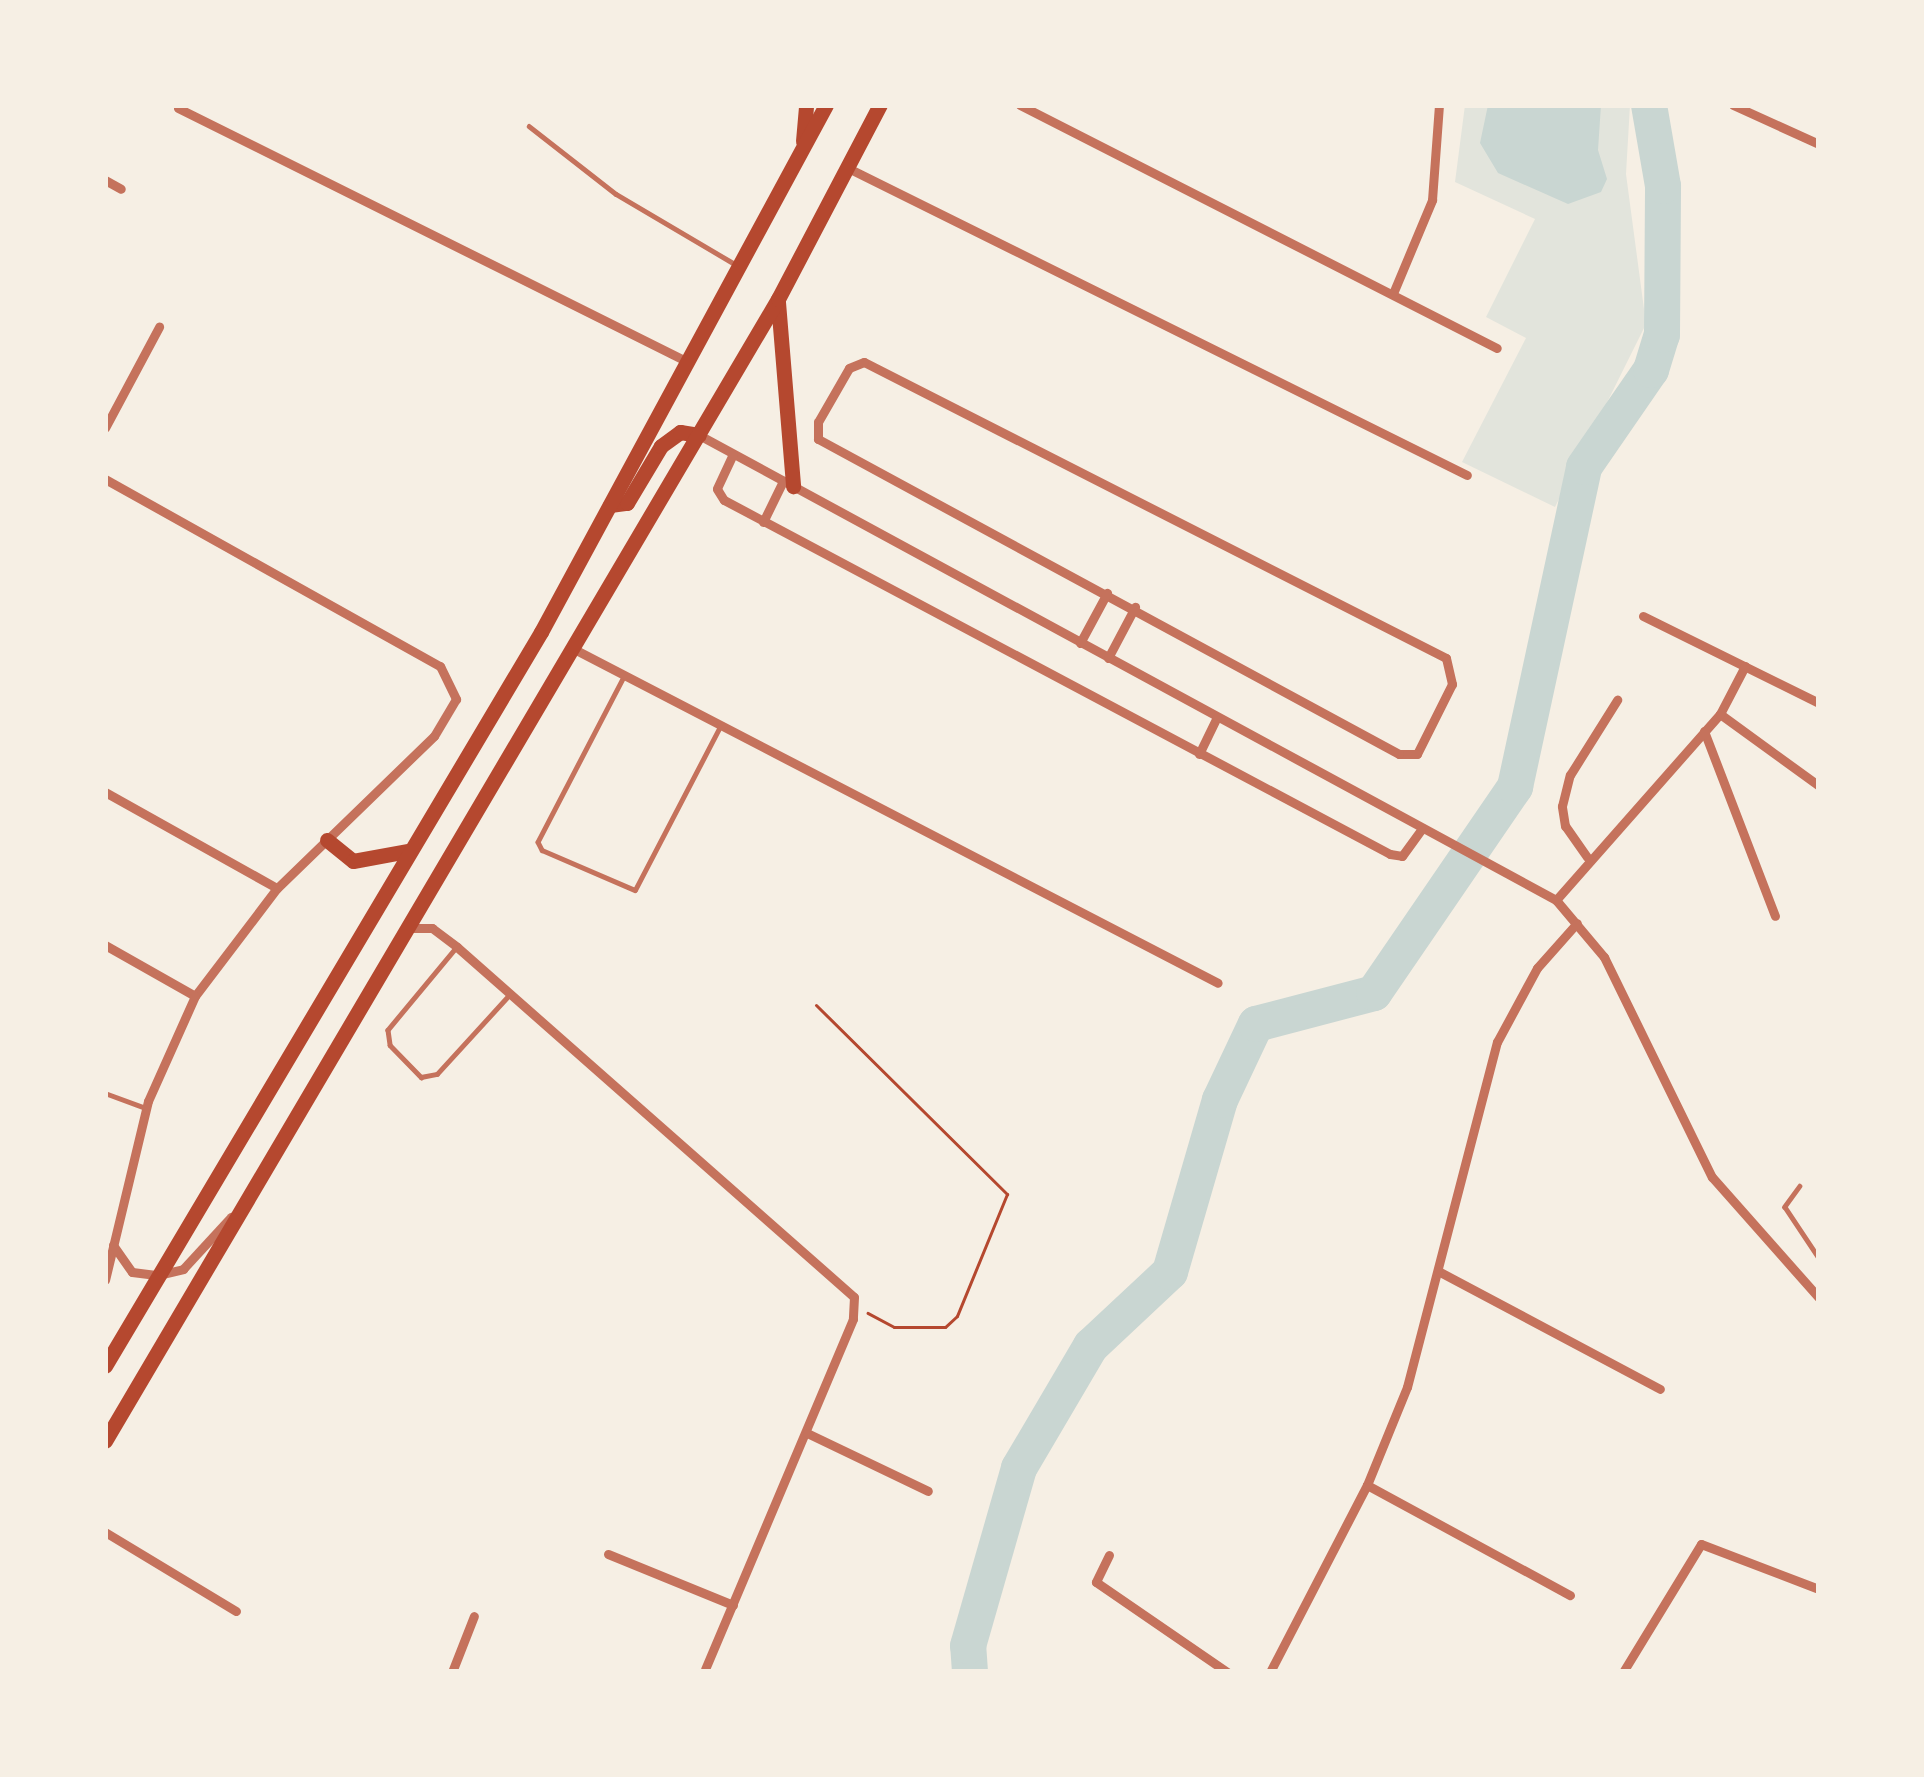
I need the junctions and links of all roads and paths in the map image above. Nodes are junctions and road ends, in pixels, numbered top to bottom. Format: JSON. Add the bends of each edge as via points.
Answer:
{"nodes":[{"id":1,"x":806,"y":105,"type":"edge"},
{"id":2,"x":826,"y":105,"type":"edge"},
{"id":3,"x":880,"y":105,"type":"edge"},
{"id":4,"x":1019,"y":105,"type":"edge"},
{"id":5,"x":1050,"y":105,"type":"edge"},
{"id":6,"x":1439,"y":105,"type":"edge"},
{"id":7,"x":1733,"y":105,"type":"edge"},
{"id":8,"x":178,"y":108,"type":"dead end"},
{"id":9,"x":1044,"y":117,"type":"junction"},
{"id":10,"x":529,"y":126,"type":"dead end"},
{"id":11,"x":1819,"y":144,"type":"edge"},
{"id":12,"x":802,"y":150,"type":"junction"},
{"id":13,"x":846,"y":167,"type":"junction"},
{"id":14,"x":105,"y":180,"type":"edge"},
{"id":15,"x":121,"y":189,"type":"dead end"},
{"id":16,"x":739,"y":266,"type":"junction"},
{"id":17,"x":1394,"y":291,"type":"junction"},
{"id":18,"x":778,"y":299,"type":"junction"},
{"id":19,"x":159,"y":327,"type":"dead end"},
{"id":20,"x":1497,"y":348,"type":"dead end"},
{"id":21,"x":686,"y":362,"type":"junction"},
{"id":22,"x":105,"y":428,"type":"edge"},
{"id":23,"x":699,"y":435,"type":"junction"},
{"id":24,"x":733,"y":454,"type":"junction"},
{"id":25,"x":1467,"y":475,"type":"dead end"},
{"id":26,"x":105,"y":479,"type":"edge"},
{"id":27,"x":788,"y":484,"type":"junction"},
{"id":28,"x":610,"y":505,"type":"junction"},
{"id":29,"x":763,"y":522,"type":"junction"},
{"id":30,"x":1107,"y":593,"type":"junction"},
{"id":31,"x":1135,"y":608,"type":"junction"},
{"id":32,"x":1643,"y":616,"type":"dead end"},
{"id":33,"x":1080,"y":643,"type":"junction"},
{"id":34,"x":574,"y":649,"type":"junction"},
{"id":35,"x":1108,"y":658,"type":"junction"},
{"id":36,"x":1745,"y":667,"type":"junction"},
{"id":37,"x":625,"y":675,"type":"junction"},
{"id":38,"x":1617,"y":700,"type":"dead end"},
{"id":39,"x":1819,"y":703,"type":"edge"},
{"id":40,"x":1720,"y":714,"type":"junction"},
{"id":41,"x":1217,"y":717,"type":"junction"},
{"id":42,"x":722,"y":725,"type":"junction"},
{"id":43,"x":1703,"y":731,"type":"junction"},
{"id":44,"x":1199,"y":754,"type":"junction"},
{"id":45,"x":1819,"y":786,"type":"edge"},
{"id":46,"x":105,"y":792,"type":"edge"},
{"id":47,"x":1421,"y":830,"type":"junction"},
{"id":48,"x":328,"y":840,"type":"junction"},
{"id":49,"x":408,"y":851,"type":"junction"},
{"id":50,"x":1587,"y":857,"type":"junction"},
{"id":51,"x":277,"y":888,"type":"junction"},
{"id":52,"x":1556,"y":900,"type":"junction"},
{"id":53,"x":1775,"y":916,"type":"dead end"},
{"id":54,"x":1576,"y":923,"type":"junction"},
{"id":55,"x":403,"y":930,"type":"junction"},
{"id":56,"x":105,"y":945,"type":"edge"},
{"id":57,"x":457,"y":947,"type":"junction"},
{"id":58,"x":1218,"y":983,"type":"dead end"},
{"id":59,"x":510,"y":994,"type":"junction"},
{"id":60,"x":195,"y":996,"type":"junction"},
{"id":61,"x":816,"y":1005,"type":"dead end"},
{"id":62,"x":105,"y":1094,"type":"edge"},
{"id":63,"x":146,"y":1108,"type":"junction"},
{"id":64,"x":1800,"y":1186,"type":"dead end"},
{"id":65,"x":238,"y":1209,"type":"junction"},
{"id":66,"x":112,"y":1245,"type":"junction"},
{"id":67,"x":1819,"y":1258,"type":"edge"},
{"id":68,"x":1440,"y":1272,"type":"junction"},
{"id":69,"x":158,"y":1274,"type":"junction"},
{"id":70,"x":105,"y":1280,"type":"edge"},
{"id":71,"x":1819,"y":1298,"type":"edge"},
{"id":72,"x":855,"y":1307,"type":"junction"},
{"id":73,"x":105,"y":1366,"type":"edge"},
{"id":74,"x":1660,"y":1390,"type":"dead end"},
{"id":75,"x":807,"y":1433,"type":"junction"},
{"id":76,"x":105,"y":1441,"type":"edge"},
{"id":77,"x":1367,"y":1486,"type":"junction"},
{"id":78,"x":928,"y":1491,"type":"dead end"},
{"id":79,"x":105,"y":1532,"type":"edge"},
{"id":80,"x":608,"y":1554,"type":"dead end"},
{"id":81,"x":1109,"y":1555,"type":"dead end"},
{"id":82,"x":1819,"y":1589,"type":"edge"},
{"id":83,"x":1570,"y":1595,"type":"dead end"},
{"id":84,"x":733,"y":1605,"type":"junction"},
{"id":85,"x":236,"y":1611,"type":"dead end"},
{"id":86,"x":474,"y":1616,"type":"dead end"},
{"id":87,"x":705,"y":1669,"type":"edge"},
{"id":88,"x":452,"y":1672,"type":"edge"},
{"id":89,"x":1227,"y":1672,"type":"edge"},
{"id":90,"x":1270,"y":1672,"type":"edge"},
{"id":91,"x":1623,"y":1672,"type":"edge"}],
"edges":[{"from":1,"to":12,"type":"main road"},
{"from":2,"to":12,"type":"main road"},
{"from":3,"to":13,"type":"main road"},
{"from":4,"to":9,"type":"street"},
{"from":5,"to":9,"type":"street"},
{"from":6,"to":17,"type":"street","via":[[1432,200]]},
{"from":7,"to":11,"type":"street"},
{"from":8,"to":21,"type":"street"},
{"from":9,"to":17,"type":"street"},
{"from":10,"to":16,"type":"lane","via":[[616,194]]},
{"from":12,"to":16,"type":"main road"},
{"from":13,"to":18,"type":"main road"},
{"from":13,"to":25,"type":"street"},
{"from":14,"to":15,"type":"street"},
{"from":16,"to":21,"type":"main road"},
{"from":17,"to":20,"type":"street"},
{"from":18,"to":23,"type":"main road"},
{"from":18,"to":27,"type":"main road"},
{"from":19,"to":22,"type":"street"},
{"from":21,"to":28,"type":"main road"},
{"from":23,"to":24,"type":"street"},
{"from":23,"to":28,"type":"main road","via":[[680,432],[662,446],[627,502]]},
{"from":23,"to":34,"type":"main road"},
{"from":24,"to":27,"type":"street"},
{"from":24,"to":29,"type":"street","via":[[718,495]]},
{"from":26,"to":48,"type":"street","via":[[440,666],[453,681],[456,699],[434,736]]},
{"from":27,"to":29,"type":"street"},
{"from":27,"to":33,"type":"street"},
{"from":28,"to":49,"type":"main road"},
{"from":29,"to":44,"type":"street"},
{"from":30,"to":31,"type":"street"},
{"from":30,"to":31,"type":"street","via":[[818,439],[818,422],[849,368],[864,362],[1446,658],[1452,684],[1417,754],[1399,754]]},
{"from":30,"to":33,"type":"street"},
{"from":31,"to":35,"type":"street"},
{"from":32,"to":36,"type":"street"},
{"from":33,"to":35,"type":"street"},
{"from":34,"to":37,"type":"street"},
{"from":34,"to":55,"type":"main road"},
{"from":35,"to":41,"type":"street"},
{"from":36,"to":39,"type":"street"},
{"from":36,"to":40,"type":"street"},
{"from":37,"to":42,"type":"street"},
{"from":37,"to":42,"type":"lane","via":[[538,842],[542,850],[635,890]]},
{"from":38,"to":50,"type":"street","via":[[1570,776],[1562,806],[1565,826]]},
{"from":40,"to":43,"type":"street"},
{"from":40,"to":45,"type":"street"},
{"from":41,"to":44,"type":"street"},
{"from":41,"to":47,"type":"street"},
{"from":42,"to":58,"type":"street"},
{"from":43,"to":50,"type":"street"},
{"from":43,"to":53,"type":"street"},
{"from":44,"to":47,"type":"street","via":[[1390,854],[1402,856]]},
{"from":46,"to":51,"type":"street"},
{"from":47,"to":52,"type":"street"},
{"from":48,"to":49,"type":"main road","via":[[353,861]]},
{"from":48,"to":51,"type":"street"},
{"from":49,"to":69,"type":"main road"},
{"from":50,"to":52,"type":"street"},
{"from":51,"to":60,"type":"street"},
{"from":52,"to":54,"type":"street"},
{"from":54,"to":68,"type":"street","via":[[1537,968],[1497,1042]]},
{"from":54,"to":71,"type":"street","via":[[1604,956],[1712,1177]]},
{"from":55,"to":57,"type":"street","via":[[424,925]]},
{"from":55,"to":65,"type":"main road"},
{"from":56,"to":60,"type":"street"},
{"from":57,"to":59,"type":"street"},
{"from":57,"to":59,"type":"lane","via":[[388,1030],[390,1045],[422,1077],[437,1074]]},
{"from":59,"to":72,"type":"street","via":[[845,1285]]},
{"from":60,"to":63,"type":"street"},
{"from":61,"to":72,"type":"path","via":[[1007,1194],[966,1298],[945,1328],[894,1328]]},
{"from":62,"to":63,"type":"lane"},
{"from":63,"to":66,"type":"street"},
{"from":64,"to":67,"type":"lane","via":[[1785,1207]]},
{"from":65,"to":69,"type":"street","via":[[182,1269]]},
{"from":65,"to":76,"type":"main road"},
{"from":66,"to":69,"type":"street","via":[[132,1272]]},
{"from":66,"to":70,"type":"street"},
{"from":68,"to":74,"type":"street"},
{"from":68,"to":77,"type":"street","via":[[1421,1347]]},
{"from":69,"to":73,"type":"main road"},
{"from":72,"to":75,"type":"street"},
{"from":75,"to":78,"type":"street"},
{"from":75,"to":84,"type":"street"},
{"from":77,"to":83,"type":"street"},
{"from":77,"to":90,"type":"street"},
{"from":79,"to":85,"type":"street"},
{"from":80,"to":84,"type":"street"},
{"from":81,"to":89,"type":"street","via":[[1096,1582]]},
{"from":82,"to":91,"type":"street","via":[[1701,1544]]},
{"from":84,"to":87,"type":"street"},
{"from":86,"to":88,"type":"street"}]}
